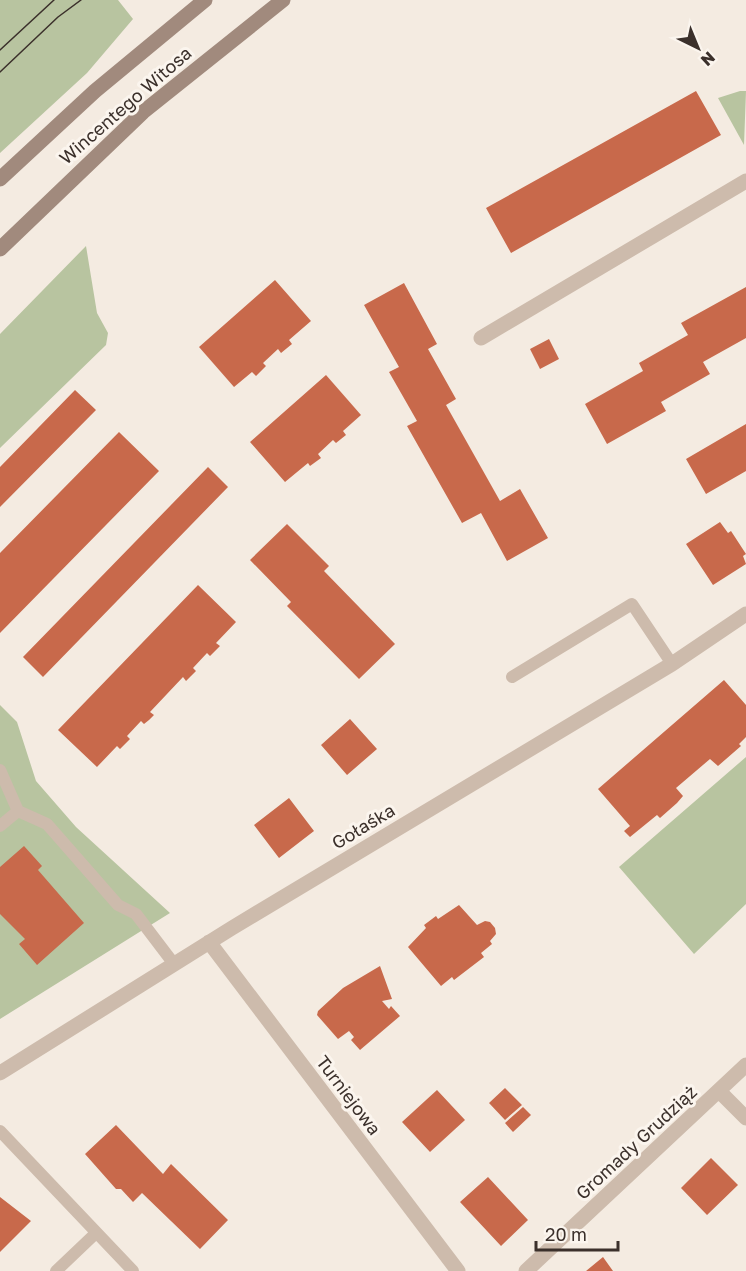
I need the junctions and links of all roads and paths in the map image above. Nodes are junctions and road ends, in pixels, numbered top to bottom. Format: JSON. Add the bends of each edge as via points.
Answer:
{"nodes":[{"id":1,"x":205,"y":0,"type":"edge"},
{"id":2,"x":283,"y":0,"type":"edge"},
{"id":3,"x":0,"y":179,"type":"edge"},
{"id":4,"x":746,"y":181,"type":"edge"},
{"id":5,"x":0,"y":249,"type":"edge"},
{"id":6,"x":482,"y":338,"type":"dead end"},
{"id":7,"x":746,"y":614,"type":"edge"},
{"id":8,"x":672,"y":664,"type":"junction"},
{"id":9,"x":512,"y":677,"type":"dead end"},
{"id":10,"x":0,"y":770,"type":"edge"},
{"id":11,"x":18,"y":811,"type":"junction"},
{"id":12,"x":0,"y":826,"type":"edge"},
{"id":13,"x":209,"y":942,"type":"junction"},
{"id":14,"x":174,"y":964,"type":"junction"},
{"id":15,"x":746,"y":1065,"type":"edge"},
{"id":16,"x":0,"y":1073,"type":"edge"},
{"id":17,"x":719,"y":1091,"type":"junction"},
{"id":18,"x":746,"y":1118,"type":"edge"},
{"id":19,"x":0,"y":1131,"type":"edge"},
{"id":20,"x":96,"y":1233,"type":"junction"},
{"id":21,"x":56,"y":1271,"type":"edge"},
{"id":22,"x":133,"y":1271,"type":"edge"},
{"id":23,"x":458,"y":1271,"type":"edge"},
{"id":24,"x":526,"y":1271,"type":"edge"}],
"edges":[{"from":1,"to":3,"type":"main road","name":"Wincentego Witosa","via":[[95,91]]},
{"from":2,"to":5,"type":"main road","name":"Wincentego Witosa","via":[[135,119]]},
{"from":4,"to":6,"type":"street"},
{"from":7,"to":8,"type":"street","name":"Gołaśka"},
{"from":8,"to":9,"type":"lane","via":[[632,604]]},
{"from":8,"to":13,"type":"street","name":"Gołaśka"},
{"from":10,"to":11,"type":"lane"},
{"from":11,"to":12,"type":"lane"},
{"from":11,"to":14,"type":"lane","via":[[47,824],[118,905],[136,914]]},
{"from":13,"to":14,"type":"street","name":"Gołaśka"},
{"from":13,"to":23,"type":"street","name":"Turniejowa"},
{"from":14,"to":16,"type":"street","name":"Gołaśka"},
{"from":15,"to":17,"type":"street","name":"Gromady Grudziąż"},
{"from":17,"to":18,"type":"street"},
{"from":17,"to":24,"type":"street","name":"Gromady Grudziąż"},
{"from":19,"to":20,"type":"lane"},
{"from":20,"to":21,"type":"lane"},
{"from":20,"to":22,"type":"lane"}]}
